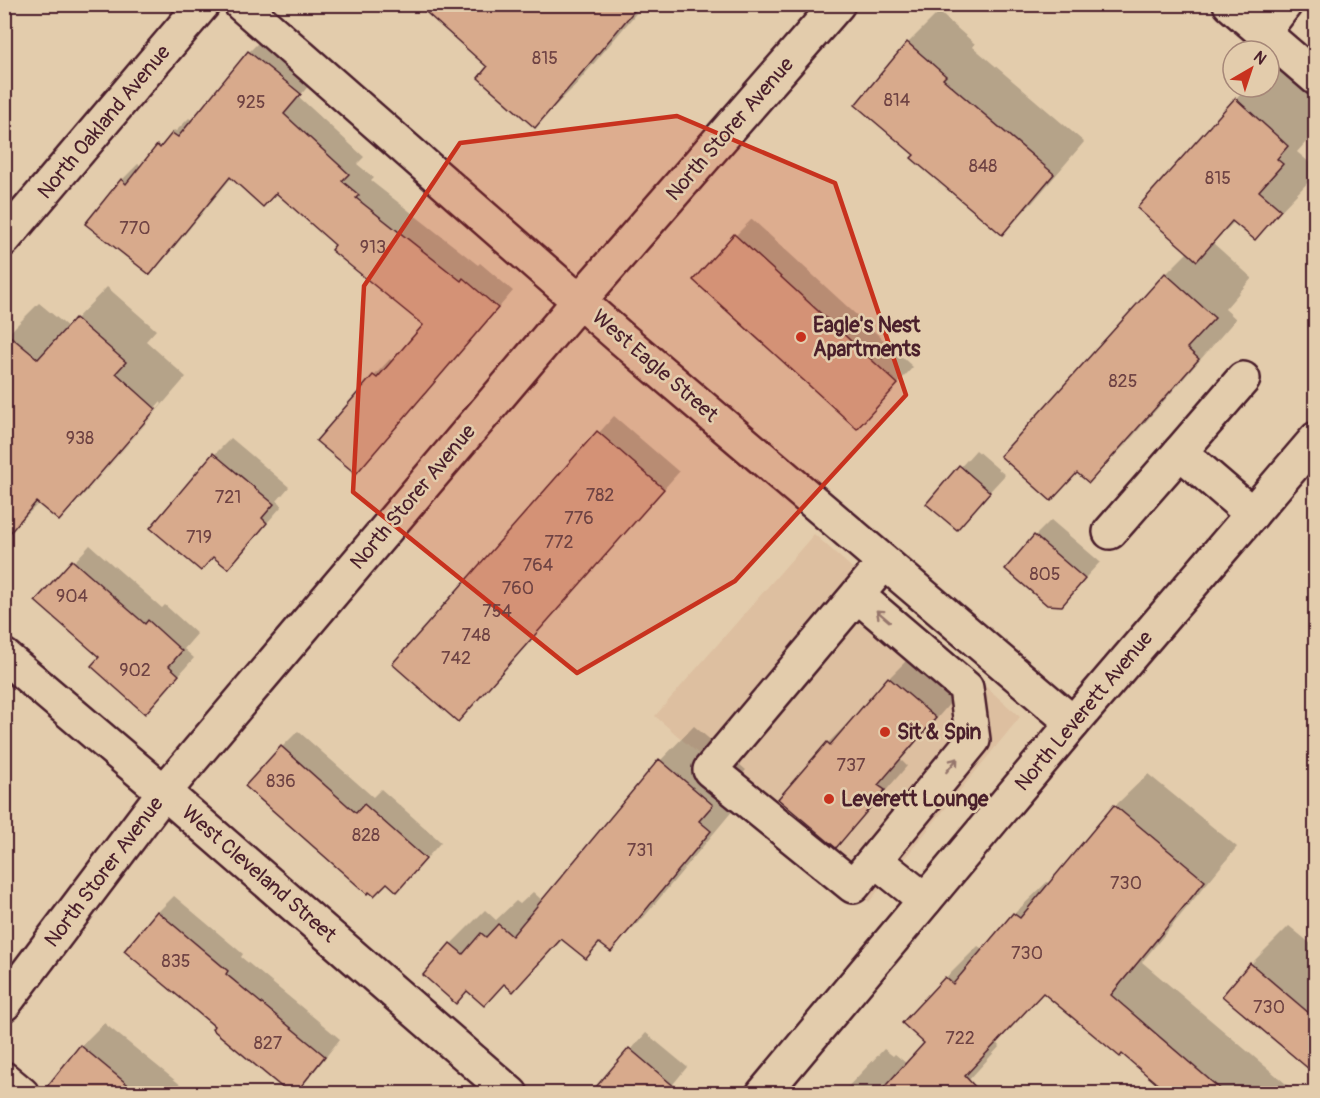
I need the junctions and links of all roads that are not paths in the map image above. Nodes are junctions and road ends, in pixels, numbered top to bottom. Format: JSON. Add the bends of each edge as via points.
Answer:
{"nodes":[{"id":1,"x":203,"y":4,"type":"edge"},
{"id":2,"x":241,"y":4,"type":"edge"},
{"id":3,"x":838,"y":4,"type":"edge"},
{"id":4,"x":1230,"y":4,"type":"edge"},
{"id":5,"x":1285,"y":4,"type":"edge"},
{"id":6,"x":1263,"y":33,"type":"junction"},
{"id":7,"x":1316,"y":78,"type":"edge"},
{"id":8,"x":4,"y":239,"type":"edge"},
{"id":9,"x":579,"y":301,"type":"junction"},
{"id":10,"x":1243,"y":379,"type":"dead end"},
{"id":11,"x":1316,"y":440,"type":"edge"},
{"id":12,"x":1180,"y":452,"type":"junction"},
{"id":13,"x":1252,"y":514,"type":"junction"},
{"id":14,"x":1110,"y":532,"type":"dead end"},
{"id":15,"x":884,"y":563,"type":"junction"},
{"id":16,"x":857,"y":595,"type":"junction"},
{"id":17,"x":4,"y":656,"type":"edge"},
{"id":18,"x":1073,"y":723,"type":"junction"},
{"id":19,"x":164,"y":792,"type":"junction"},
{"id":20,"x":876,"y":860,"type":"junction"},
{"id":21,"x":925,"y":900,"type":"junction"},
{"id":22,"x":9,"y":988,"type":"edge"},
{"id":23,"x":4,"y":1079,"type":"edge"},
{"id":24,"x":22,"y":1094,"type":"edge"},
{"id":25,"x":511,"y":1094,"type":"edge"},
{"id":26,"x":763,"y":1094,"type":"edge"}],
"edges":[{"from":1,"to":8,"type":"street","name":"North Oakland Avenue"},
{"from":2,"to":9,"type":"street","name":"West Eagle Street"},
{"from":3,"to":9,"type":"street","name":"North Storer Avenue"},
{"from":4,"to":6,"type":"street"},
{"from":5,"to":6,"type":"street"},
{"from":6,"to":7,"type":"street"},
{"from":9,"to":15,"type":"street","name":"West Eagle Street"},
{"from":9,"to":19,"type":"street","name":"North Storer Avenue"},
{"from":10,"to":12,"type":"street"},
{"from":11,"to":13,"type":"street","name":"North Leverett Avenue"},
{"from":12,"to":13,"type":"street"},
{"from":12,"to":14,"type":"street"},
{"from":13,"to":18,"type":"street","name":"North Leverett Avenue"},
{"from":15,"to":16,"type":"street"},
{"from":15,"to":18,"type":"street","name":"West Eagle Street"},
{"from":20,"to":16,"type":"street","one_way":true,"via":[[973,740],[966,688]]},
{"from":16,"to":20,"type":"street","via":[[710,770],[854,886]]},
{"from":17,"to":19,"type":"street","name":"West Cleveland Street"},
{"from":18,"to":21,"type":"street","name":"North Leverett Avenue"},
{"from":19,"to":22,"type":"street","name":"North Storer Avenue"},
{"from":19,"to":25,"type":"street","name":"West Cleveland Street"},
{"from":20,"to":21,"type":"street"},
{"from":21,"to":26,"type":"street","name":"North Leverett Avenue"},
{"from":23,"to":24,"type":"street"}]}
